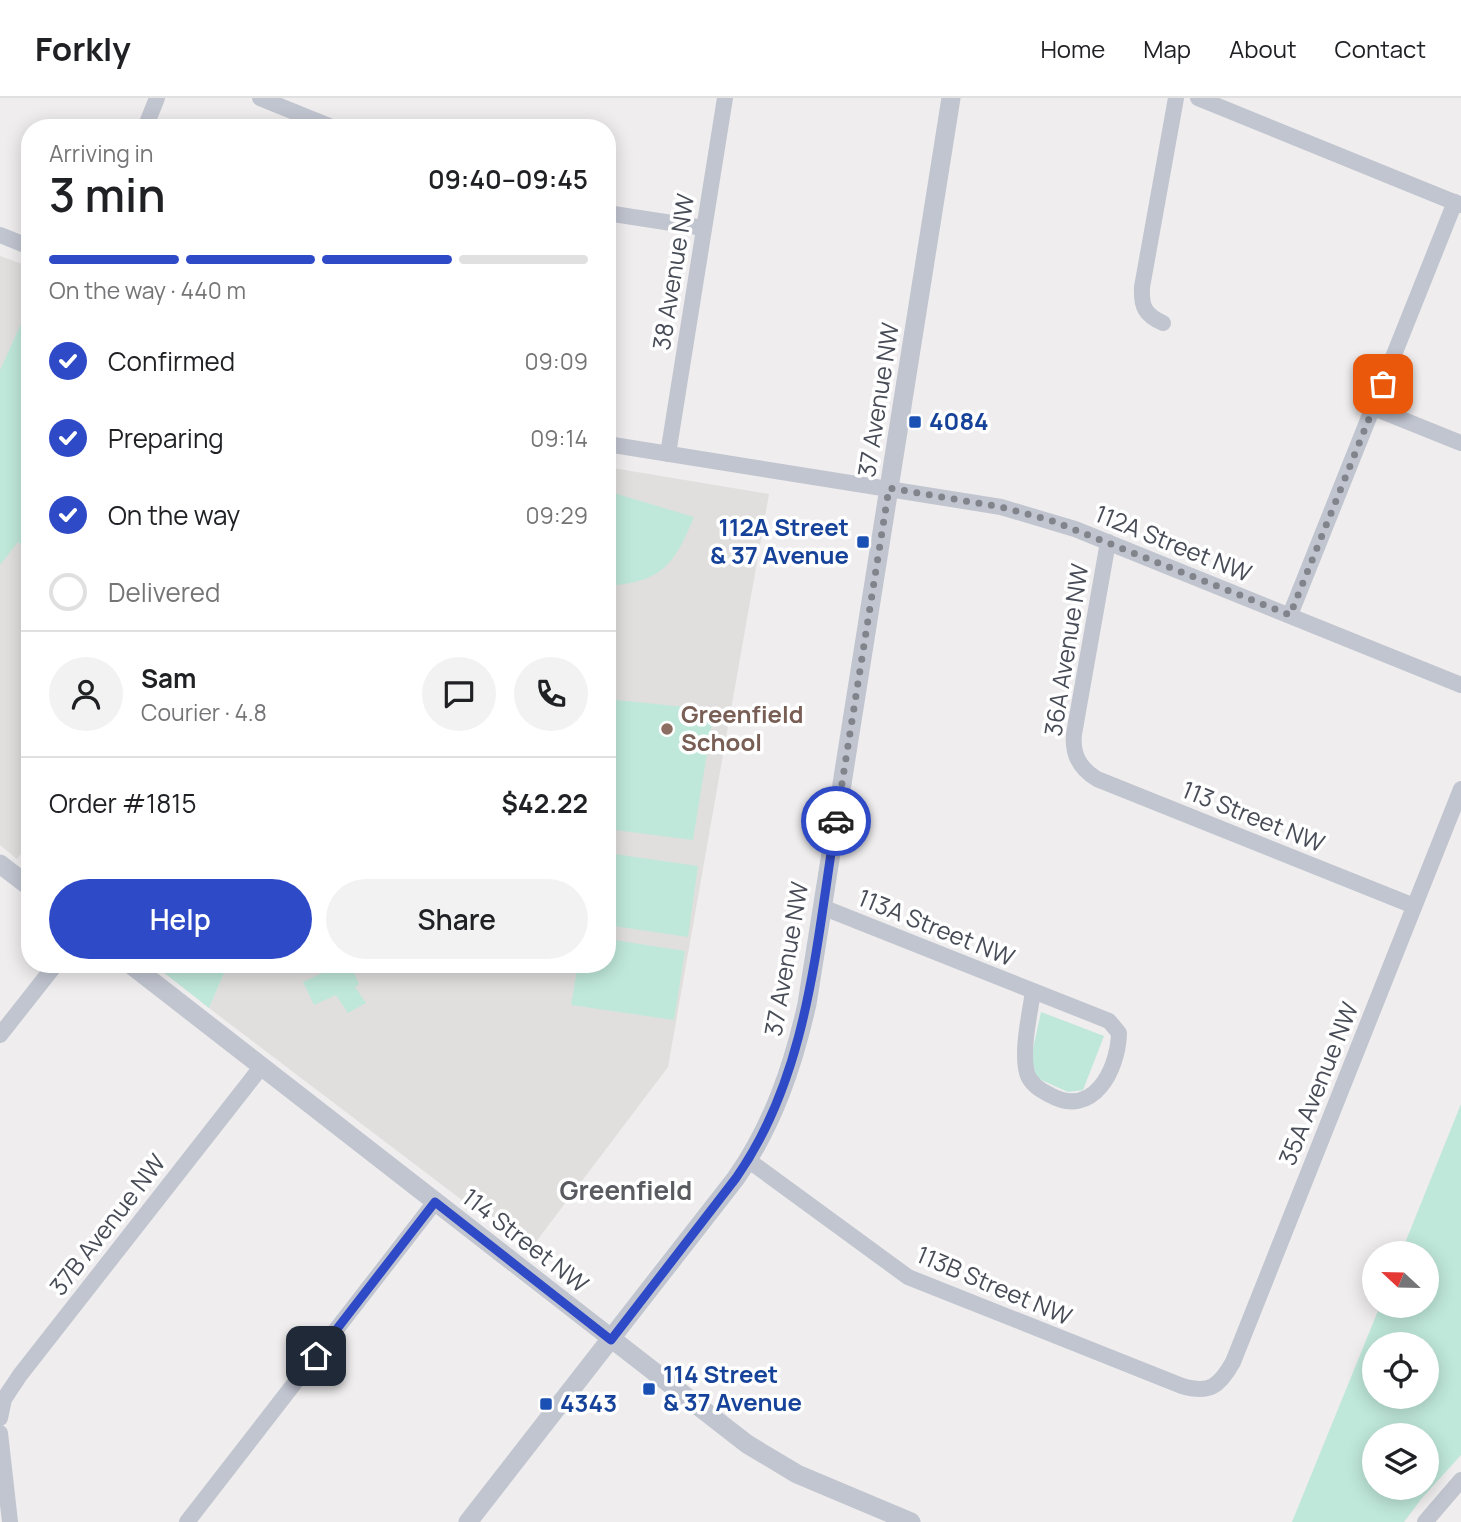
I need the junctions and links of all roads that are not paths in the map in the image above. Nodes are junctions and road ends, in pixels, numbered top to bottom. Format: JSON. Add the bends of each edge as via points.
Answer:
{"nodes":[{"id":1,"x":157,"y":98,"type":"edge"},
{"id":2,"x":260,"y":98,"type":"edge"},
{"id":3,"x":725,"y":98,"type":"edge"},
{"id":4,"x":951,"y":98,"type":"edge"},
{"id":5,"x":1176,"y":98,"type":"edge"},
{"id":6,"x":1198,"y":98,"type":"edge"},
{"id":7,"x":149,"y":119,"type":"edge"},
{"id":8,"x":312,"y":119,"type":"edge"},
{"id":9,"x":1458,"y":203,"type":"edge"},
{"id":10,"x":616,"y":214,"type":"edge"},
{"id":11,"x":704,"y":228,"type":"junction"},
{"id":12,"x":0,"y":235,"type":"edge"},
{"id":13,"x":21,"y":243,"type":"edge"},
{"id":14,"x":1163,"y":323,"type":"dead end"},
{"id":15,"x":1374,"y":408,"type":"junction"},
{"id":16,"x":1461,"y":443,"type":"edge"},
{"id":17,"x":616,"y":445,"type":"edge"},
{"id":18,"x":668,"y":454,"type":"junction"},
{"id":19,"x":889,"y":488,"type":"junction"},
{"id":20,"x":1108,"y":542,"type":"junction"},
{"id":21,"x":1290,"y":615,"type":"junction"},
{"id":22,"x":1461,"y":685,"type":"edge"},
{"id":23,"x":1079,"y":764,"type":"joint"},
{"id":24,"x":1461,"y":789,"type":"edge"},
{"id":25,"x":0,"y":864,"type":"edge"},
{"id":26,"x":21,"y":880,"type":"edge"},
{"id":27,"x":1414,"y":906,"type":"junction"},
{"id":28,"x":822,"y":907,"type":"junction"},
{"id":29,"x":49,"y":973,"type":"edge"},
{"id":30,"x":142,"y":973,"type":"edge"},
{"id":31,"x":1033,"y":991,"type":"junction"},
{"id":32,"x":0,"y":1035,"type":"edge"},
{"id":33,"x":262,"y":1066,"type":"junction"},
{"id":34,"x":748,"y":1160,"type":"junction"},
{"id":35,"x":435,"y":1202,"type":"junction"},
{"id":36,"x":611,"y":1340,"type":"junction"},
{"id":37,"x":1209,"y":1389,"type":"joint"},
{"id":38,"x":0,"y":1418,"type":"edge"},
{"id":39,"x":0,"y":1433,"type":"edge"},
{"id":40,"x":1458,"y":1489,"type":"edge"},
{"id":41,"x":475,"y":1520,"type":"edge"},
{"id":42,"x":10,"y":1522,"type":"edge"},
{"id":43,"x":187,"y":1522,"type":"edge"},
{"id":44,"x":911,"y":1522,"type":"edge"},
{"id":45,"x":1425,"y":1522,"type":"edge"}],
"edges":[{"from":1,"to":7,"type":"street"},
{"from":2,"to":8,"type":"street"},
{"from":3,"to":11,"type":"street","name":"38 Avenue NW"},
{"from":4,"to":19,"type":"street","name":"37 Avenue NW"},
{"from":5,"to":14,"type":"street","via":[[1142,299],[1150,317]]},
{"from":6,"to":9,"type":"street"},
{"from":9,"to":15,"type":"street"},
{"from":10,"to":11,"type":"street"},
{"from":11,"to":18,"type":"street","name":"38 Avenue NW"},
{"from":12,"to":13,"type":"street"},
{"from":15,"to":16,"type":"street"},
{"from":15,"to":21,"type":"street"},
{"from":17,"to":18,"type":"street","name":"112A Street NW"},
{"from":18,"to":19,"type":"street","name":"112A Street NW"},
{"from":19,"to":20,"type":"street","name":"112A Street NW","via":[[1030,514]]},
{"from":19,"to":28,"type":"street","name":"37 Avenue NW"},
{"from":20,"to":21,"type":"street","name":"112A Street NW"},
{"from":20,"to":23,"type":"street","name":"36A Avenue NW","via":[[1074,734]]},
{"from":21,"to":22,"type":"street","name":"112A Street NW"},
{"from":23,"to":27,"type":"street","name":"113 Street NW","via":[[1097,779]]},
{"from":24,"to":27,"type":"street","name":"35A Avenue NW"},
{"from":25,"to":26,"type":"street"},
{"from":27,"to":37,"type":"street","name":"35A Avenue NW","via":[[1233,1362]]},
{"from":28,"to":31,"type":"street","name":"113A Street NW"},
{"from":28,"to":34,"type":"street","name":"37 Avenue NW","via":[[799,1040],[773,1113]]},
{"from":29,"to":32,"type":"street"},
{"from":30,"to":33,"type":"street","name":"114 Street NW"},
{"from":31,"to":31,"type":"street","name":"113A Street NW","via":[[1027,1073],[1035,1087],[1053,1097],[1069,1103],[1081,1101],[1100,1086],[1112,1065],[1119,1033],[1109,1021]]},
{"from":33,"to":35,"type":"street","name":"114 Street NW"},
{"from":33,"to":38,"type":"street","name":"37B Avenue NW","via":[[20,1375],[4,1399]]},
{"from":34,"to":36,"type":"street","name":"37 Avenue NW"},
{"from":34,"to":37,"type":"street","name":"113B Street NW","via":[[908,1277],[1181,1386]]},
{"from":35,"to":36,"type":"street","name":"114 Street NW"},
{"from":35,"to":43,"type":"street"},
{"from":36,"to":41,"type":"street","name":"37 Avenue NW"},
{"from":36,"to":44,"type":"street","name":"114 Street NW","via":[[766,1457]]},
{"from":39,"to":42,"type":"street"},
{"from":40,"to":45,"type":"street"}]}
